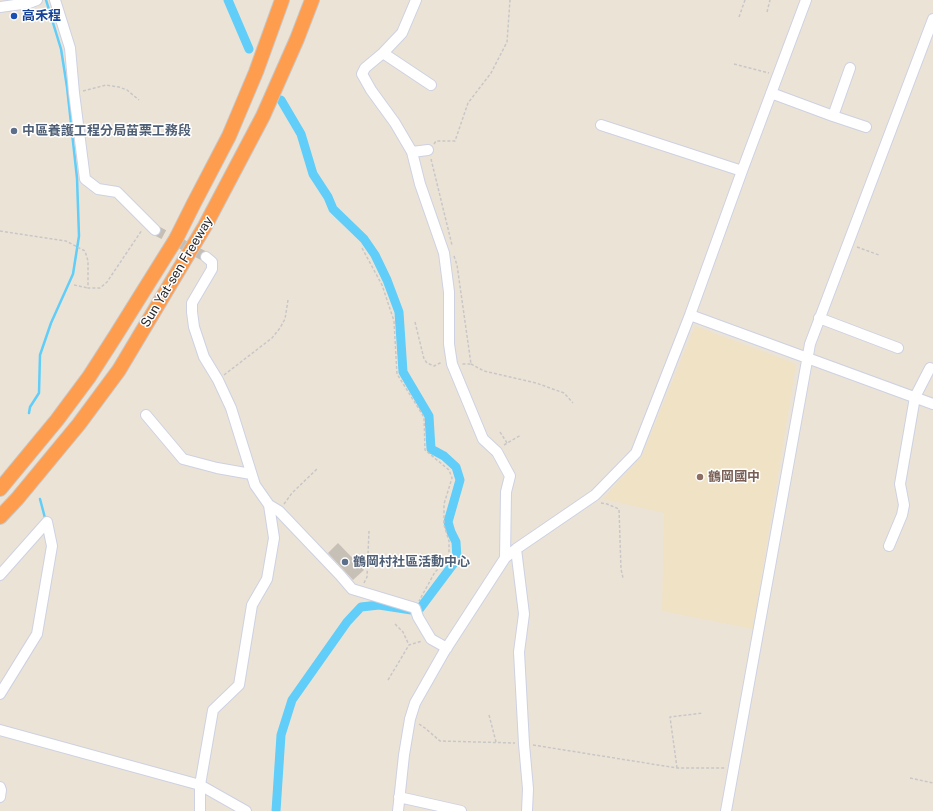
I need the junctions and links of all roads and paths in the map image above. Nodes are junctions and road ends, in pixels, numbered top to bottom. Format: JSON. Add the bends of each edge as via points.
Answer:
{"nodes":[{"id":1,"x":55,"y":0,"type":"edge"},
{"id":2,"x":282,"y":0,"type":"edge"},
{"id":3,"x":312,"y":0,"type":"edge"},
{"id":4,"x":416,"y":0,"type":"edge"},
{"id":5,"x":510,"y":0,"type":"edge"},
{"id":6,"x":745,"y":0,"type":"edge"},
{"id":7,"x":770,"y":0,"type":"edge"},
{"id":8,"x":806,"y":0,"type":"edge"},
{"id":9,"x":31,"y":1,"type":"edge"},
{"id":10,"x":0,"y":7,"type":"edge"},
{"id":11,"x":767,"y":12,"type":"dead end"},
{"id":12,"x":739,"y":17,"type":"dead end"},
{"id":13,"x":933,"y":19,"type":"edge"},
{"id":14,"x":383,"y":53,"type":"junction"},
{"id":15,"x":734,"y":64,"type":"dead end"},
{"id":16,"x":850,"y":68,"type":"dead end"},
{"id":17,"x":778,"y":76,"type":"junction"},
{"id":18,"x":431,"y":85,"type":"dead end"},
{"id":19,"x":74,"y":93,"type":"junction"},
{"id":20,"x":772,"y":93,"type":"junction"},
{"id":21,"x":139,"y":100,"type":"dead end"},
{"id":22,"x":833,"y":116,"type":"junction"},
{"id":23,"x":601,"y":125,"type":"dead end"},
{"id":24,"x":866,"y":127,"type":"dead end"},
{"id":25,"x":428,"y":150,"type":"junction"},
{"id":26,"x":412,"y":152,"type":"junction"},
{"id":27,"x":742,"y":171,"type":"junction"},
{"id":28,"x":147,"y":222,"type":"junction"},
{"id":29,"x":155,"y":230,"type":"tunnel mouth"},
{"id":30,"x":0,"y":231,"type":"edge"},
{"id":31,"x":847,"y":244,"type":"junction"},
{"id":32,"x":362,"y":248,"type":"dead end"},
{"id":33,"x":879,"y":255,"type":"dead end"},
{"id":34,"x":206,"y":257,"type":"dead end"},
{"id":35,"x":74,"y":285,"type":"dead end"},
{"id":36,"x":88,"y":288,"type":"junction"},
{"id":37,"x":288,"y":300,"type":"dead end"},
{"id":38,"x":690,"y":315,"type":"junction"},
{"id":39,"x":819,"y":318,"type":"junction"},
{"id":40,"x":415,"y":322,"type":"dead end"},
{"id":41,"x":898,"y":348,"type":"dead end"},
{"id":42,"x":807,"y":358,"type":"junction"},
{"id":43,"x":451,"y":361,"type":"junction"},
{"id":44,"x":471,"y":364,"type":"junction"},
{"id":45,"x":930,"y":368,"type":"dead end"},
{"id":46,"x":218,"y":380,"type":"junction"},
{"id":47,"x":915,"y":397,"type":"junction"},
{"id":48,"x":573,"y":403,"type":"dead end"},
{"id":49,"x":933,"y":404,"type":"edge"},
{"id":50,"x":146,"y":415,"type":"dead end"},
{"id":51,"x":500,"y":432,"type":"dead end"},
{"id":52,"x":521,"y":435,"type":"dead end"},
{"id":53,"x":507,"y":443,"type":"junction"},
{"id":54,"x":496,"y":452,"type":"junction"},
{"id":55,"x":318,"y":468,"type":"dead end"},
{"id":56,"x":251,"y":474,"type":"junction"},
{"id":57,"x":0,"y":488,"type":"edge"},
{"id":58,"x":595,"y":495,"type":"junction"},
{"id":59,"x":269,"y":504,"type":"junction"},
{"id":60,"x":279,"y":511,"type":"junction"},
{"id":61,"x":0,"y":517,"type":"edge"},
{"id":62,"x":369,"y":531,"type":"dead end"},
{"id":63,"x":889,"y":546,"type":"dead end"},
{"id":64,"x":516,"y":549,"type":"junction"},
{"id":65,"x":505,"y":558,"type":"junction"},
{"id":66,"x":0,"y":575,"type":"edge"},
{"id":67,"x":623,"y":578,"type":"dead end"},
{"id":68,"x":361,"y":592,"type":"junction"},
{"id":69,"x":415,"y":608,"type":"junction"},
{"id":70,"x":395,"y":624,"type":"dead end"},
{"id":71,"x":431,"y":639,"type":"junction"},
{"id":72,"x":409,"y":644,"type":"junction"},
{"id":73,"x":447,"y":648,"type":"junction"},
{"id":74,"x":388,"y":680,"type":"dead end"},
{"id":75,"x":0,"y":694,"type":"edge"},
{"id":76,"x":703,"y":713,"type":"dead end"},
{"id":77,"x":489,"y":715,"type":"dead end"},
{"id":78,"x":410,"y":719,"type":"junction"},
{"id":79,"x":0,"y":730,"type":"edge"},
{"id":80,"x":496,"y":742,"type":"junction"},
{"id":81,"x":524,"y":744,"type":"junction"},
{"id":82,"x":677,"y":768,"type":"junction"},
{"id":83,"x":734,"y":768,"type":"junction"},
{"id":84,"x":910,"y":778,"type":"dead end"},
{"id":85,"x":200,"y":784,"type":"junction"},
{"id":86,"x":933,"y":784,"type":"edge"},
{"id":87,"x":0,"y":786,"type":"edge"},
{"id":88,"x":0,"y":797,"type":"edge"},
{"id":89,"x":399,"y":797,"type":"junction"},
{"id":90,"x":200,"y":811,"type":"edge"},
{"id":91,"x":246,"y":811,"type":"edge"},
{"id":92,"x":398,"y":811,"type":"edge"},
{"id":93,"x":461,"y":811,"type":"edge"},
{"id":94,"x":527,"y":811,"type":"edge"},
{"id":95,"x":726,"y":811,"type":"edge"}],
"edges":[{"from":1,"to":19,"type":"street","via":[[70,48]]},
{"from":2,"to":57,"type":"highway","name":"Sun Yat-sen Freeway","via":[[229,136],[176,240],[89,377]]},
{"from":3,"to":61,"type":"highway","name":"Sun Yat-sen Freeway","via":[[256,130],[205,226],[119,370],[79,424]]},
{"from":4,"to":14,"type":"street","via":[[402,33]]},
{"from":5,"to":25,"type":"path","via":[[507,42],[490,73],[468,103],[455,141],[436,141]]},
{"from":6,"to":12,"type":"path"},
{"from":7,"to":11,"type":"path"},
{"from":8,"to":17,"type":"street"},
{"from":9,"to":10,"type":"street"},
{"from":13,"to":31,"type":"street"},
{"from":14,"to":18,"type":"street"},
{"from":14,"to":26,"type":"street","via":[[365,68],[362,74]]},
{"from":15,"to":17,"type":"path"},
{"from":16,"to":22,"type":"street"},
{"from":17,"to":20,"type":"street"},
{"from":19,"to":21,"type":"path","via":[[106,86],[119,87]]},
{"from":19,"to":28,"type":"street","via":[[84,179],[98,189],[117,192]]},
{"from":20,"to":22,"type":"street"},
{"from":20,"to":27,"type":"street"},
{"from":22,"to":24,"type":"street"},
{"from":23,"to":27,"type":"street"},
{"from":25,"to":26,"type":"street"},
{"from":25,"to":44,"type":"path","via":[[457,265]]},
{"from":26,"to":43,"type":"street","via":[[420,184],[444,253],[450,292]]},
{"from":27,"to":38,"type":"street"},
{"from":28,"to":29,"type":"street"},
{"from":28,"to":36,"type":"path","via":[[107,282],[100,288]]},
{"from":30,"to":36,"type":"path","via":[[66,241],[84,251],[88,261]]},
{"from":31,"to":33,"type":"path"},
{"from":31,"to":39,"type":"street"},
{"from":32,"to":69,"type":"path","via":[[382,285],[394,321],[397,374],[424,417],[425,450],[450,470],[452,478],[444,504],[449,559],[435,572]]},
{"from":34,"to":46,"type":"street","via":[[212,262],[212,268],[192,303],[192,312],[194,327],[204,356]]},
{"from":35,"to":36,"type":"path"},
{"from":37,"to":46,"type":"path","via":[[285,319],[272,338]]},
{"from":38,"to":42,"type":"street"},
{"from":38,"to":58,"type":"street","via":[[636,453]]},
{"from":39,"to":41,"type":"street"},
{"from":39,"to":42,"type":"street"},
{"from":40,"to":43,"type":"path","via":[[424,359],[434,366]]},
{"from":42,"to":47,"type":"street"},
{"from":42,"to":83,"type":"street"},
{"from":43,"to":44,"type":"path"},
{"from":43,"to":54,"type":"street","via":[[483,439]]},
{"from":44,"to":48,"type":"path","via":[[484,371],[536,383],[564,393]]},
{"from":45,"to":47,"type":"street"},
{"from":46,"to":56,"type":"street","via":[[230,408]]},
{"from":47,"to":49,"type":"street"},
{"from":47,"to":63,"type":"street","via":[[900,484],[904,505]]},
{"from":50,"to":56,"type":"street","via":[[183,458]]},
{"from":51,"to":53,"type":"path"},
{"from":52,"to":53,"type":"path"},
{"from":53,"to":54,"type":"path"},
{"from":54,"to":65,"type":"street","via":[[510,476],[506,492]]},
{"from":55,"to":60,"type":"path","via":[[292,493]]},
{"from":56,"to":59,"type":"street","via":[[255,485]]},
{"from":58,"to":64,"type":"street"},
{"from":58,"to":67,"type":"path","via":[[599,503],[619,509]]},
{"from":59,"to":60,"type":"street"},
{"from":59,"to":85,"type":"street","via":[[274,538],[267,579],[252,605],[239,685],[213,710]]},
{"from":60,"to":68,"type":"street","via":[[352,589]]},
{"from":62,"to":68,"type":"path","via":[[366,577]]},
{"from":64,"to":65,"type":"street"},
{"from":64,"to":81,"type":"street","via":[[524,614],[519,652]]},
{"from":65,"to":73,"type":"street"},
{"from":66,"to":75,"type":"street","via":[[47,522],[52,546],[37,634]]},
{"from":68,"to":69,"type":"street"},
{"from":69,"to":71,"type":"street"},
{"from":70,"to":72,"type":"path"},
{"from":71,"to":72,"type":"path"},
{"from":71,"to":73,"type":"street"},
{"from":72,"to":74,"type":"path"},
{"from":73,"to":78,"type":"street","via":[[415,703]]},
{"from":76,"to":82,"type":"path","via":[[670,717]]},
{"from":77,"to":80,"type":"path"},
{"from":78,"to":80,"type":"path","via":[[440,740]]},
{"from":78,"to":89,"type":"street"},
{"from":79,"to":85,"type":"street"},
{"from":80,"to":81,"type":"path"},
{"from":81,"to":82,"type":"path"},
{"from":81,"to":94,"type":"street"},
{"from":82,"to":83,"type":"path"},
{"from":83,"to":95,"type":"street"},
{"from":84,"to":86,"type":"path"},
{"from":85,"to":90,"type":"street"},
{"from":85,"to":91,"type":"street"},
{"from":87,"to":88,"type":"street"},
{"from":89,"to":92,"type":"street"},
{"from":89,"to":93,"type":"street"}]}
